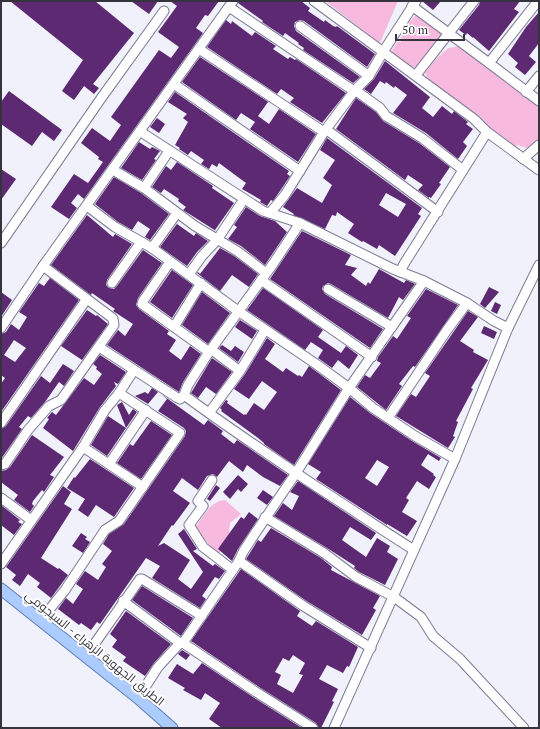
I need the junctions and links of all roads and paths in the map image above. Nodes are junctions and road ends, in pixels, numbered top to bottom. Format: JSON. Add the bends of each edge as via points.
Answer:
{"nodes":[{"id":1,"x":314,"y":1,"type":"edge"},
{"id":2,"x":474,"y":1,"type":"edge"},
{"id":3,"x":538,"y":1,"type":"edge"},
{"id":4,"x":231,"y":4,"type":"edge"},
{"id":5,"x":414,"y":4,"type":"edge"},
{"id":6,"x":164,"y":11,"type":"dead end"},
{"id":7,"x":300,"y":26,"type":"dead end"},
{"id":8,"x":448,"y":33,"type":"junction"},
{"id":9,"x":199,"y":49,"type":"junction"},
{"id":10,"x":383,"y":52,"type":"junction"},
{"id":11,"x":489,"y":63,"type":"junction"},
{"id":12,"x":416,"y":75,"type":"junction"},
{"id":13,"x":369,"y":76,"type":"junction"},
{"id":14,"x":539,"y":76,"type":"edge"},
{"id":15,"x":174,"y":84,"type":"junction"},
{"id":16,"x":355,"y":90,"type":"junction"},
{"id":17,"x":526,"y":92,"type":"junction"},
{"id":18,"x":539,"y":101,"type":"edge"},
{"id":19,"x":326,"y":131,"type":"junction"},
{"id":20,"x":140,"y":132,"type":"junction"},
{"id":21,"x":487,"y":132,"type":"junction"},
{"id":22,"x":539,"y":144,"type":"edge"},
{"id":23,"x":169,"y":151,"type":"junction"},
{"id":24,"x":524,"y":158,"type":"junction"},
{"id":25,"x":113,"y":170,"type":"junction"},
{"id":26,"x":463,"y":170,"type":"junction"},
{"id":27,"x":539,"y":170,"type":"edge"},
{"id":28,"x":300,"y":171,"type":"junction"},
{"id":29,"x":144,"y":188,"type":"junction"},
{"id":30,"x":244,"y":199,"type":"junction"},
{"id":31,"x":86,"y":206,"type":"junction"},
{"id":32,"x":438,"y":212,"type":"junction"},
{"id":33,"x":177,"y":213,"type":"junction"},
{"id":34,"x":270,"y":213,"type":"junction"},
{"id":35,"x":300,"y":223,"type":"junction"},
{"id":36,"x":217,"y":240,"type":"junction"},
{"id":37,"x":142,"y":242,"type":"junction"},
{"id":38,"x":1,"y":243,"type":"edge"},
{"id":39,"x":152,"y":248,"type":"junction"},
{"id":40,"x":170,"y":262,"type":"junction"},
{"id":41,"x":539,"y":265,"type":"edge"},
{"id":42,"x":43,"y":266,"type":"junction"},
{"id":43,"x":400,"y":272,"type":"junction"},
{"id":44,"x":190,"y":274,"type":"junction"},
{"id":45,"x":263,"y":276,"type":"junction"},
{"id":46,"x":424,"y":281,"type":"junction"},
{"id":47,"x":112,"y":283,"type":"dead end"},
{"id":48,"x":201,"y":283,"type":"junction"},
{"id":49,"x":328,"y":289,"type":"dead end"},
{"id":50,"x":86,"y":300,"type":"junction"},
{"id":51,"x":467,"y":303,"type":"junction"},
{"id":52,"x":238,"y":311,"type":"junction"},
{"id":53,"x":174,"y":327,"type":"junction"},
{"id":54,"x":1,"y":328,"type":"edge"},
{"id":55,"x":392,"y":328,"type":"junction"},
{"id":56,"x":508,"y":328,"type":"junction"},
{"id":57,"x":265,"y":330,"type":"junction"},
{"id":58,"x":99,"y":347,"type":"junction"},
{"id":59,"x":211,"y":351,"type":"junction"},
{"id":60,"x":372,"y":357,"type":"junction"},
{"id":61,"x":134,"y":370,"type":"junction"},
{"id":62,"x":240,"y":370,"type":"junction"},
{"id":63,"x":349,"y":388,"type":"junction"},
{"id":64,"x":119,"y":393,"type":"junction"},
{"id":65,"x":184,"y":395,"type":"junction"},
{"id":66,"x":146,"y":410,"type":"junction"},
{"id":67,"x":209,"y":413,"type":"junction"},
{"id":68,"x":388,"y":418,"type":"junction"},
{"id":69,"x":1,"y":423,"type":"edge"},
{"id":70,"x":83,"y":447,"type":"junction"},
{"id":71,"x":455,"y":459,"type":"junction"},
{"id":72,"x":109,"y":464,"type":"junction"},
{"id":73,"x":1,"y":465,"type":"edge"},
{"id":74,"x":296,"y":473,"type":"junction"},
{"id":75,"x":212,"y":480,"type":"dead end"},
{"id":76,"x":143,"y":487,"type":"junction"},
{"id":77,"x":1,"y":498,"type":"edge"},
{"id":78,"x":265,"y":517,"type":"junction"},
{"id":79,"x":31,"y":520,"type":"junction"},
{"id":80,"x":414,"y":550,"type":"junction"},
{"id":81,"x":239,"y":561,"type":"junction"},
{"id":82,"x":1,"y":564,"type":"edge"},
{"id":83,"x":233,"y":570,"type":"junction"},
{"id":84,"x":1,"y":589,"type":"edge"},
{"id":85,"x":394,"y":597,"type":"junction"},
{"id":86,"x":123,"y":601,"type":"junction"},
{"id":87,"x":202,"y":616,"type":"junction"},
{"id":88,"x":41,"y":620,"type":"junction"},
{"id":89,"x":182,"y":643,"type":"junction"},
{"id":90,"x":371,"y":648,"type":"junction"},
{"id":91,"x":86,"y":656,"type":"junction"},
{"id":92,"x":138,"y":698,"type":"junction"},
{"id":93,"x":172,"y":728,"type":"edge"},
{"id":94,"x":313,"y":728,"type":"edge"},
{"id":95,"x":334,"y":728,"type":"edge"},
{"id":96,"x":524,"y":728,"type":"edge"}],
"edges":[{"from":1,"to":10,"type":"street"},
{"from":2,"to":8,"type":"street"},
{"from":3,"to":11,"type":"street"},
{"from":4,"to":9,"type":"street"},
{"from":4,"to":16,"type":"street"},
{"from":5,"to":8,"type":"street"},
{"from":5,"to":10,"type":"street"},
{"from":6,"to":38,"type":"street"},
{"from":7,"to":13,"type":"street"},
{"from":8,"to":11,"type":"street"},
{"from":8,"to":12,"type":"street"},
{"from":9,"to":15,"type":"street"},
{"from":9,"to":19,"type":"street"},
{"from":10,"to":12,"type":"street"},
{"from":10,"to":13,"type":"street"},
{"from":11,"to":17,"type":"street"},
{"from":12,"to":21,"type":"street"},
{"from":13,"to":16,"type":"street"},
{"from":14,"to":17,"type":"street"},
{"from":15,"to":20,"type":"street"},
{"from":15,"to":28,"type":"street"},
{"from":16,"to":19,"type":"street"},
{"from":16,"to":26,"type":"street","via":[[380,108],[386,116],[422,138]]},
{"from":17,"to":18,"type":"street"},
{"from":19,"to":28,"type":"street"},
{"from":19,"to":32,"type":"street"},
{"from":20,"to":23,"type":"street"},
{"from":20,"to":25,"type":"street"},
{"from":21,"to":24,"type":"street"},
{"from":21,"to":26,"type":"street"},
{"from":22,"to":24,"type":"street"},
{"from":23,"to":29,"type":"street"},
{"from":23,"to":30,"type":"street"},
{"from":24,"to":27,"type":"street"},
{"from":25,"to":29,"type":"street"},
{"from":25,"to":31,"type":"street"},
{"from":26,"to":32,"type":"street"},
{"from":28,"to":34,"type":"street"},
{"from":29,"to":33,"type":"street"},
{"from":30,"to":34,"type":"street"},
{"from":30,"to":36,"type":"street"},
{"from":31,"to":37,"type":"street","via":[[132,238]]},
{"from":31,"to":42,"type":"street"},
{"from":32,"to":43,"type":"street"},
{"from":33,"to":36,"type":"street"},
{"from":33,"to":39,"type":"street"},
{"from":34,"to":35,"type":"street"},
{"from":35,"to":43,"type":"street"},
{"from":35,"to":45,"type":"street"},
{"from":36,"to":44,"type":"street"},
{"from":36,"to":45,"type":"street","via":[[237,251]]},
{"from":37,"to":39,"type":"street"},
{"from":37,"to":47,"type":"street"},
{"from":39,"to":40,"type":"street"},
{"from":40,"to":44,"type":"street"},
{"from":40,"to":53,"type":"street","via":[[142,304]]},
{"from":41,"to":56,"type":"street"},
{"from":42,"to":50,"type":"street"},
{"from":42,"to":54,"type":"street"},
{"from":43,"to":46,"type":"street"},
{"from":44,"to":48,"type":"street"},
{"from":45,"to":52,"type":"street"},
{"from":45,"to":60,"type":"street"},
{"from":46,"to":51,"type":"street"},
{"from":46,"to":55,"type":"street"},
{"from":48,"to":52,"type":"street"},
{"from":48,"to":53,"type":"street"},
{"from":49,"to":55,"type":"street"},
{"from":50,"to":58,"type":"street","via":[[114,322],[113,328]]},
{"from":50,"to":69,"type":"street"},
{"from":51,"to":56,"type":"street"},
{"from":51,"to":68,"type":"street"},
{"from":52,"to":57,"type":"street"},
{"from":52,"to":59,"type":"street"},
{"from":53,"to":59,"type":"street"},
{"from":55,"to":60,"type":"street"},
{"from":56,"to":71,"type":"street"},
{"from":57,"to":62,"type":"street"},
{"from":57,"to":63,"type":"street"},
{"from":58,"to":61,"type":"street"},
{"from":58,"to":73,"type":"street","via":[[62,400],[49,406],[28,430],[5,464]]},
{"from":59,"to":62,"type":"street"},
{"from":59,"to":65,"type":"street"},
{"from":60,"to":63,"type":"street"},
{"from":61,"to":64,"type":"street"},
{"from":61,"to":65,"type":"street","via":[[180,399]]},
{"from":62,"to":67,"type":"street"},
{"from":63,"to":68,"type":"street"},
{"from":63,"to":74,"type":"street"},
{"from":64,"to":66,"type":"street"},
{"from":64,"to":70,"type":"street","via":[[105,410]]},
{"from":65,"to":67,"type":"street"},
{"from":66,"to":72,"type":"street"},
{"from":66,"to":76,"type":"street","via":[[180,433]]},
{"from":67,"to":74,"type":"street"},
{"from":68,"to":71,"type":"street"},
{"from":70,"to":72,"type":"street"},
{"from":70,"to":79,"type":"street"},
{"from":71,"to":80,"type":"street"},
{"from":72,"to":76,"type":"street"},
{"from":74,"to":78,"type":"street"},
{"from":74,"to":80,"type":"street"},
{"from":75,"to":83,"type":"street","via":[[198,501],[203,506],[189,525],[203,547]]},
{"from":76,"to":88,"type":"street","via":[[119,522],[105,530],[65,590]]},
{"from":77,"to":79,"type":"street"},
{"from":78,"to":81,"type":"street"},
{"from":78,"to":85,"type":"street","via":[[324,553],[356,577]]},
{"from":79,"to":82,"type":"street"},
{"from":80,"to":85,"type":"street"},
{"from":81,"to":83,"type":"street"},
{"from":81,"to":90,"type":"street","via":[[302,605]]},
{"from":83,"to":87,"type":"street"},
{"from":84,"to":88,"type":"main road","name":"الطريق الجهوية الزهراء - السيجومي"},
{"from":85,"to":90,"type":"street"},
{"from":85,"to":96,"type":"street","via":[[421,618],[433,636],[460,659]]},
{"from":86,"to":87,"type":"street","via":[[138,580],[142,579]]},
{"from":86,"to":89,"type":"street"},
{"from":86,"to":91,"type":"street"},
{"from":87,"to":89,"type":"street"},
{"from":88,"to":91,"type":"main road","name":"الطريق الجهوية الزهراء - السيجومي"},
{"from":89,"to":92,"type":"street","via":[[158,667]]},
{"from":89,"to":94,"type":"street"},
{"from":90,"to":95,"type":"street"},
{"from":91,"to":92,"type":"main road","name":"الطريق الجهوية الزهراء - السيجومي"},
{"from":92,"to":93,"type":"main road","name":"الطريق الجهوية الزهراء - السيجومي"}]}
